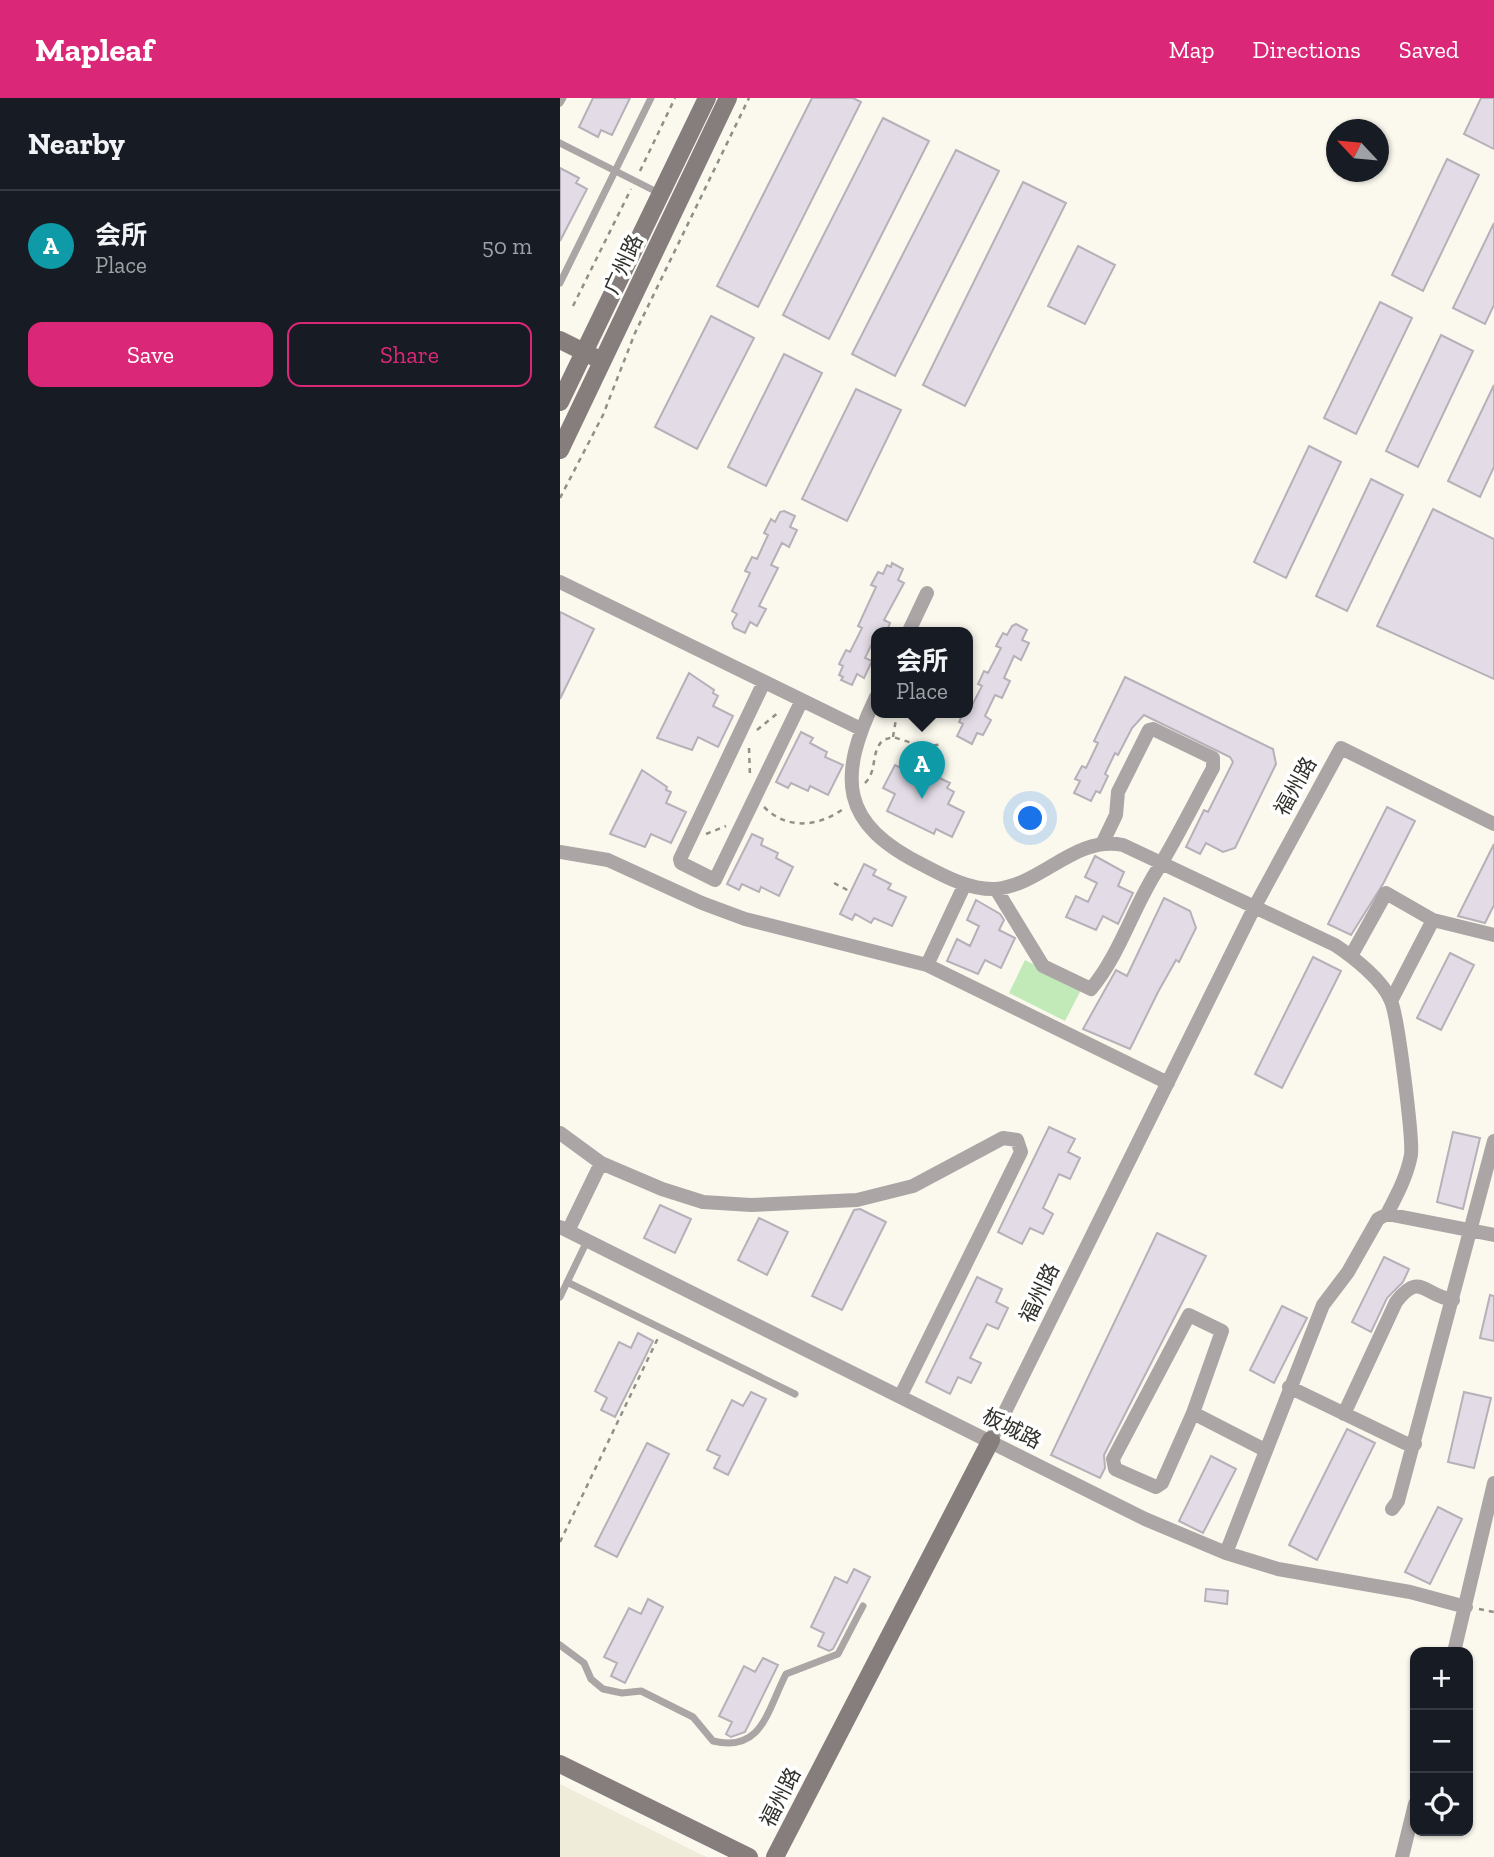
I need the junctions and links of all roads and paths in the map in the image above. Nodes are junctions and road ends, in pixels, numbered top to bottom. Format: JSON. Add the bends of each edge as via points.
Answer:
{"nodes":[{"id":1,"x":562,"y":98,"type":"edge"},
{"id":2,"x":651,"y":98,"type":"edge"},
{"id":3,"x":676,"y":98,"type":"edge"},
{"id":4,"x":707,"y":98,"type":"edge"},
{"id":5,"x":728,"y":98,"type":"edge"},
{"id":6,"x":749,"y":98,"type":"edge"},
{"id":7,"x":560,"y":103,"type":"edge"},
{"id":8,"x":560,"y":143,"type":"edge"},
{"id":9,"x":615,"y":170,"type":"junction"},
{"id":10,"x":635,"y":181,"type":"junction"},
{"id":11,"x":660,"y":193,"type":"junction"},
{"id":12,"x":560,"y":282,"type":"edge"},
{"id":13,"x":573,"y":306,"type":"dead end"},
{"id":14,"x":560,"y":340,"type":"edge"},
{"id":15,"x":584,"y":352,"type":"junction"},
{"id":16,"x":603,"y":362,"type":"junction"},
{"id":17,"x":560,"y":402,"type":"edge"},
{"id":18,"x":560,"y":450,"type":"edge"},
{"id":19,"x":560,"y":498,"type":"edge"},
{"id":20,"x":560,"y":582,"type":"edge"},
{"id":21,"x":927,"y":593,"type":"dead end"},
{"id":22,"x":911,"y":627,"type":"edge"},
{"id":23,"x":764,"y":682,"type":"junction"},
{"id":24,"x":802,"y":700,"type":"junction"},
{"id":25,"x":871,"y":709,"type":"edge"},
{"id":26,"x":782,"y":711,"type":"dead end"},
{"id":27,"x":896,"y":718,"type":"edge"},
{"id":28,"x":861,"y":729,"type":"junction"},
{"id":29,"x":752,"y":735,"type":"dead end"},
{"id":30,"x":893,"y":737,"type":"junction"},
{"id":31,"x":750,"y":740,"type":"dead end"},
{"id":32,"x":943,"y":744,"type":"dead end"},
{"id":33,"x":755,"y":796,"type":"junction"},
{"id":34,"x":853,"y":797,"type":"junction"},
{"id":35,"x":1494,"y":824,"type":"edge"},
{"id":36,"x":726,"y":826,"type":"dead end"},
{"id":37,"x":692,"y":833,"type":"junction"},
{"id":38,"x":1103,"y":842,"type":"junction"},
{"id":39,"x":560,"y":852,"type":"edge"},
{"id":40,"x":1165,"y":862,"type":"junction"},
{"id":41,"x":715,"y":880,"type":"junction"},
{"id":42,"x":834,"y":883,"type":"dead end"},
{"id":43,"x":965,"y":884,"type":"junction"},
{"id":44,"x":996,"y":889,"type":"junction"},
{"id":45,"x":851,"y":892,"type":"dead end"},
{"id":46,"x":702,"y":904,"type":"junction"},
{"id":47,"x":1255,"y":906,"type":"junction"},
{"id":48,"x":1433,"y":920,"type":"junction"},
{"id":49,"x":1494,"y":935,"type":"edge"},
{"id":50,"x":1351,"y":956,"type":"junction"},
{"id":51,"x":927,"y":965,"type":"junction"},
{"id":52,"x":1391,"y":1000,"type":"junction"},
{"id":53,"x":1168,"y":1083,"type":"junction"},
{"id":54,"x":560,"y":1133,"type":"edge"},
{"id":55,"x":1494,"y":1141,"type":"edge"},
{"id":56,"x":601,"y":1163,"type":"junction"},
{"id":57,"x":1387,"y":1214,"type":"junction"},
{"id":58,"x":564,"y":1229,"type":"edge"},
{"id":59,"x":1471,"y":1230,"type":"junction"},
{"id":60,"x":1494,"y":1235,"type":"edge"},
{"id":61,"x":587,"y":1240,"type":"junction"},
{"id":62,"x":567,"y":1282,"type":"junction"},
{"id":63,"x":560,"y":1297,"type":"edge"},
{"id":64,"x":1453,"y":1300,"type":"junction"},
{"id":65,"x":662,"y":1329,"type":"junction"},
{"id":66,"x":1289,"y":1387,"type":"junction"},
{"id":67,"x":795,"y":1394,"type":"dead end"},
{"id":68,"x":901,"y":1395,"type":"junction"},
{"id":69,"x":1194,"y":1413,"type":"junction"},
{"id":70,"x":1344,"y":1414,"type":"junction"},
{"id":71,"x":991,"y":1440,"type":"junction"},
{"id":72,"x":1415,"y":1444,"type":"junction"},
{"id":73,"x":1265,"y":1450,"type":"junction"},
{"id":74,"x":1494,"y":1483,"type":"edge"},
{"id":75,"x":1392,"y":1509,"type":"dead end"},
{"id":76,"x":560,"y":1542,"type":"edge"},
{"id":77,"x":1226,"y":1553,"type":"junction"},
{"id":78,"x":863,"y":1606,"type":"dead end"},
{"id":79,"x":1466,"y":1607,"type":"junction"},
{"id":80,"x":560,"y":1645,"type":"edge"},
{"id":81,"x":1455,"y":1647,"type":"edge"},
{"id":82,"x":560,"y":1764,"type":"edge"},
{"id":83,"x":1410,"y":1824,"type":"edge"},
{"id":84,"x":750,"y":1857,"type":"edge"},
{"id":85,"x":775,"y":1857,"type":"edge"},
{"id":86,"x":1402,"y":1857,"type":"edge"}],
"edges":[{"from":1,"to":7,"type":"lane"},
{"from":2,"to":9,"type":"lane"},
{"from":3,"to":10,"type":"path"},
{"from":4,"to":11,"type":"street","name":"广州路"},
{"from":5,"to":16,"type":"street","name":"广州路"},
{"from":6,"to":19,"type":"path"},
{"from":8,"to":9,"type":"lane"},
{"from":9,"to":10,"type":"lane"},
{"from":9,"to":12,"type":"lane"},
{"from":10,"to":11,"type":"lane"},
{"from":10,"to":13,"type":"path"},
{"from":11,"to":15,"type":"street","name":"广州路"},
{"from":14,"to":15,"type":"street"},
{"from":15,"to":16,"type":"street"},
{"from":15,"to":17,"type":"street","name":"广州路"},
{"from":16,"to":18,"type":"street","name":"广州路"},
{"from":20,"to":23,"type":"street"},
{"from":21,"to":22,"type":"street"},
{"from":23,"to":24,"type":"street"},
{"from":23,"to":37,"type":"street"},
{"from":24,"to":28,"type":"street"},
{"from":24,"to":33,"type":"street"},
{"from":25,"to":28,"type":"street"},
{"from":26,"to":29,"type":"path"},
{"from":27,"to":30,"type":"path"},
{"from":28,"to":34,"type":"street","via":[[850,774]]},
{"from":30,"to":32,"type":"path","via":[[925,747]]},
{"from":30,"to":34,"type":"path","via":[[879,743],[871,777]]},
{"from":31,"to":33,"type":"path","via":[[748,765]]},
{"from":33,"to":34,"type":"path","via":[[777,818],[798,824],[831,817]]},
{"from":33,"to":41,"type":"street"},
{"from":34,"to":43,"type":"street","via":[[866,826],[898,853]]},
{"from":35,"to":47,"type":"street","name":"福州路","via":[[1341,748]]},
{"from":36,"to":37,"type":"path","via":[[715,832]]},
{"from":37,"to":41,"type":"street","via":[[681,863]]},
{"from":38,"to":40,"type":"street"},
{"from":38,"to":40,"type":"street","via":[[1116,815],[1118,792],[1153,729],[1214,762]]},
{"from":38,"to":44,"type":"street"},
{"from":39,"to":46,"type":"street","via":[[608,860]]},
{"from":40,"to":44,"type":"street","via":[[1123,942],[1091,989],[1043,966]]},
{"from":40,"to":47,"type":"street"},
{"from":41,"to":46,"type":"street"},
{"from":42,"to":45,"type":"path"},
{"from":43,"to":44,"type":"street"},
{"from":43,"to":51,"type":"street"},
{"from":46,"to":51,"type":"street"},
{"from":47,"to":50,"type":"street"},
{"from":47,"to":53,"type":"street","name":"福州路"},
{"from":48,"to":49,"type":"street"},
{"from":48,"to":50,"type":"street","via":[[1386,892]]},
{"from":48,"to":52,"type":"street"},
{"from":50,"to":52,"type":"street"},
{"from":51,"to":53,"type":"street"},
{"from":52,"to":57,"type":"street","via":[[1411,1153],[1404,1181]]},
{"from":53,"to":71,"type":"street","name":"福州路"},
{"from":54,"to":56,"type":"street"},
{"from":55,"to":59,"type":"street"},
{"from":56,"to":58,"type":"street"},
{"from":56,"to":68,"type":"street","via":[[703,1202],[751,1205],[857,1200],[913,1186],[1003,1138],[1017,1140],[1021,1152]]},
{"from":57,"to":59,"type":"street"},
{"from":57,"to":66,"type":"street","via":[[1378,1219],[1323,1305]]},
{"from":58,"to":61,"type":"street","name":"板城路"},
{"from":59,"to":60,"type":"street"},
{"from":59,"to":64,"type":"street"},
{"from":61,"to":62,"type":"lane"},
{"from":61,"to":68,"type":"street","name":"板城路"},
{"from":62,"to":63,"type":"lane"},
{"from":62,"to":65,"type":"lane"},
{"from":64,"to":70,"type":"street","via":[[1438,1297],[1424,1286],[1413,1284],[1406,1289]]},
{"from":64,"to":72,"type":"street"},
{"from":65,"to":67,"type":"lane"},
{"from":65,"to":76,"type":"path"},
{"from":66,"to":70,"type":"street"},
{"from":66,"to":73,"type":"street"},
{"from":68,"to":71,"type":"street","name":"板城路"},
{"from":69,"to":69,"type":"street","via":[[1222,1331],[1189,1315],[1113,1459],[1115,1469],[1156,1488]]},
{"from":69,"to":73,"type":"street"},
{"from":70,"to":72,"type":"street"},
{"from":71,"to":77,"type":"street","name":"板城路","via":[[1145,1519]]},
{"from":71,"to":85,"type":"street","name":"福州路"},
{"from":72,"to":75,"type":"street"},
{"from":73,"to":77,"type":"street"},
{"from":74,"to":79,"type":"street"},
{"from":77,"to":79,"type":"street","name":"板城路","via":[[1278,1569],[1410,1592]]},
{"from":78,"to":80,"type":"lane","via":[[838,1654],[786,1674],[754,1736],[743,1744],[713,1741],[693,1717],[641,1691],[603,1689],[591,1679],[584,1663]]},
{"from":79,"to":81,"type":"street"},
{"from":82,"to":84,"type":"street"},
{"from":83,"to":86,"type":"street"}]}
